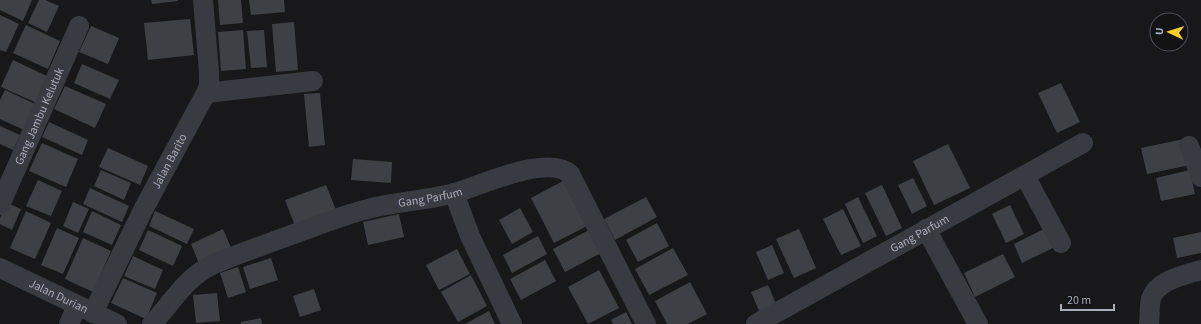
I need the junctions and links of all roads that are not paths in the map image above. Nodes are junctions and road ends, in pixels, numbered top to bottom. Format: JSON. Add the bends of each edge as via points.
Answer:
{"nodes":[{"id":1,"x":203,"y":0,"type":"edge"},
{"id":2,"x":79,"y":26,"type":"dead end"},
{"id":3,"x":313,"y":82,"type":"dead end"},
{"id":4,"x":206,"y":93,"type":"junction"},
{"id":5,"x":1083,"y":143,"type":"dead end"},
{"id":6,"x":1189,"y":146,"type":"dead end"},
{"id":7,"x":1025,"y":176,"type":"junction"},
{"id":8,"x":1201,"y":177,"type":"edge"},
{"id":9,"x":454,"y":193,"type":"junction"},
{"id":10,"x":0,"y":206,"type":"edge"},
{"id":11,"x":926,"y":229,"type":"junction"},
{"id":12,"x":1060,"y":243,"type":"dead end"},
{"id":13,"x":0,"y":268,"type":"edge"},
{"id":14,"x":1201,"y":270,"type":"edge"},
{"id":15,"x":85,"y":310,"type":"junction"},
{"id":16,"x":69,"y":324,"type":"edge"},
{"id":17,"x":117,"y":324,"type":"edge"},
{"id":18,"x":152,"y":324,"type":"edge"},
{"id":19,"x":512,"y":324,"type":"edge"},
{"id":20,"x":646,"y":324,"type":"edge"},
{"id":21,"x":758,"y":324,"type":"edge"},
{"id":22,"x":978,"y":324,"type":"edge"},
{"id":23,"x":1149,"y":324,"type":"edge"}],
"edges":[{"from":1,"to":4,"type":"street","name":"Jalan Barito","via":[[209,86]]},
{"from":2,"to":10,"type":"street","name":"Gang Jambu Kelutuk"},
{"from":3,"to":4,"type":"street"},
{"from":4,"to":15,"type":"street","name":"Jalan Barito"},
{"from":5,"to":7,"type":"street","name":"Gang Parfum"},
{"from":6,"to":8,"type":"street"},
{"from":7,"to":11,"type":"street","name":"Gang Parfum"},
{"from":7,"to":12,"type":"street"},
{"from":9,"to":18,"type":"street","name":"Gang Parfum","via":[[360,211],[211,265],[186,283]]},
{"from":9,"to":19,"type":"street","via":[[470,236]]},
{"from":9,"to":20,"type":"street","name":"Gang Parfum","via":[[535,168],[552,167],[567,171]]},
{"from":11,"to":21,"type":"street","name":"Gang Parfum"},
{"from":11,"to":22,"type":"street"},
{"from":13,"to":15,"type":"street","name":"Jalan Durian"},
{"from":14,"to":23,"type":"street","via":[[1176,278],[1157,289],[1151,300]]},
{"from":15,"to":16,"type":"street","name":"Jalan Barito"},
{"from":15,"to":17,"type":"street","name":"Jalan Durian"}]}
